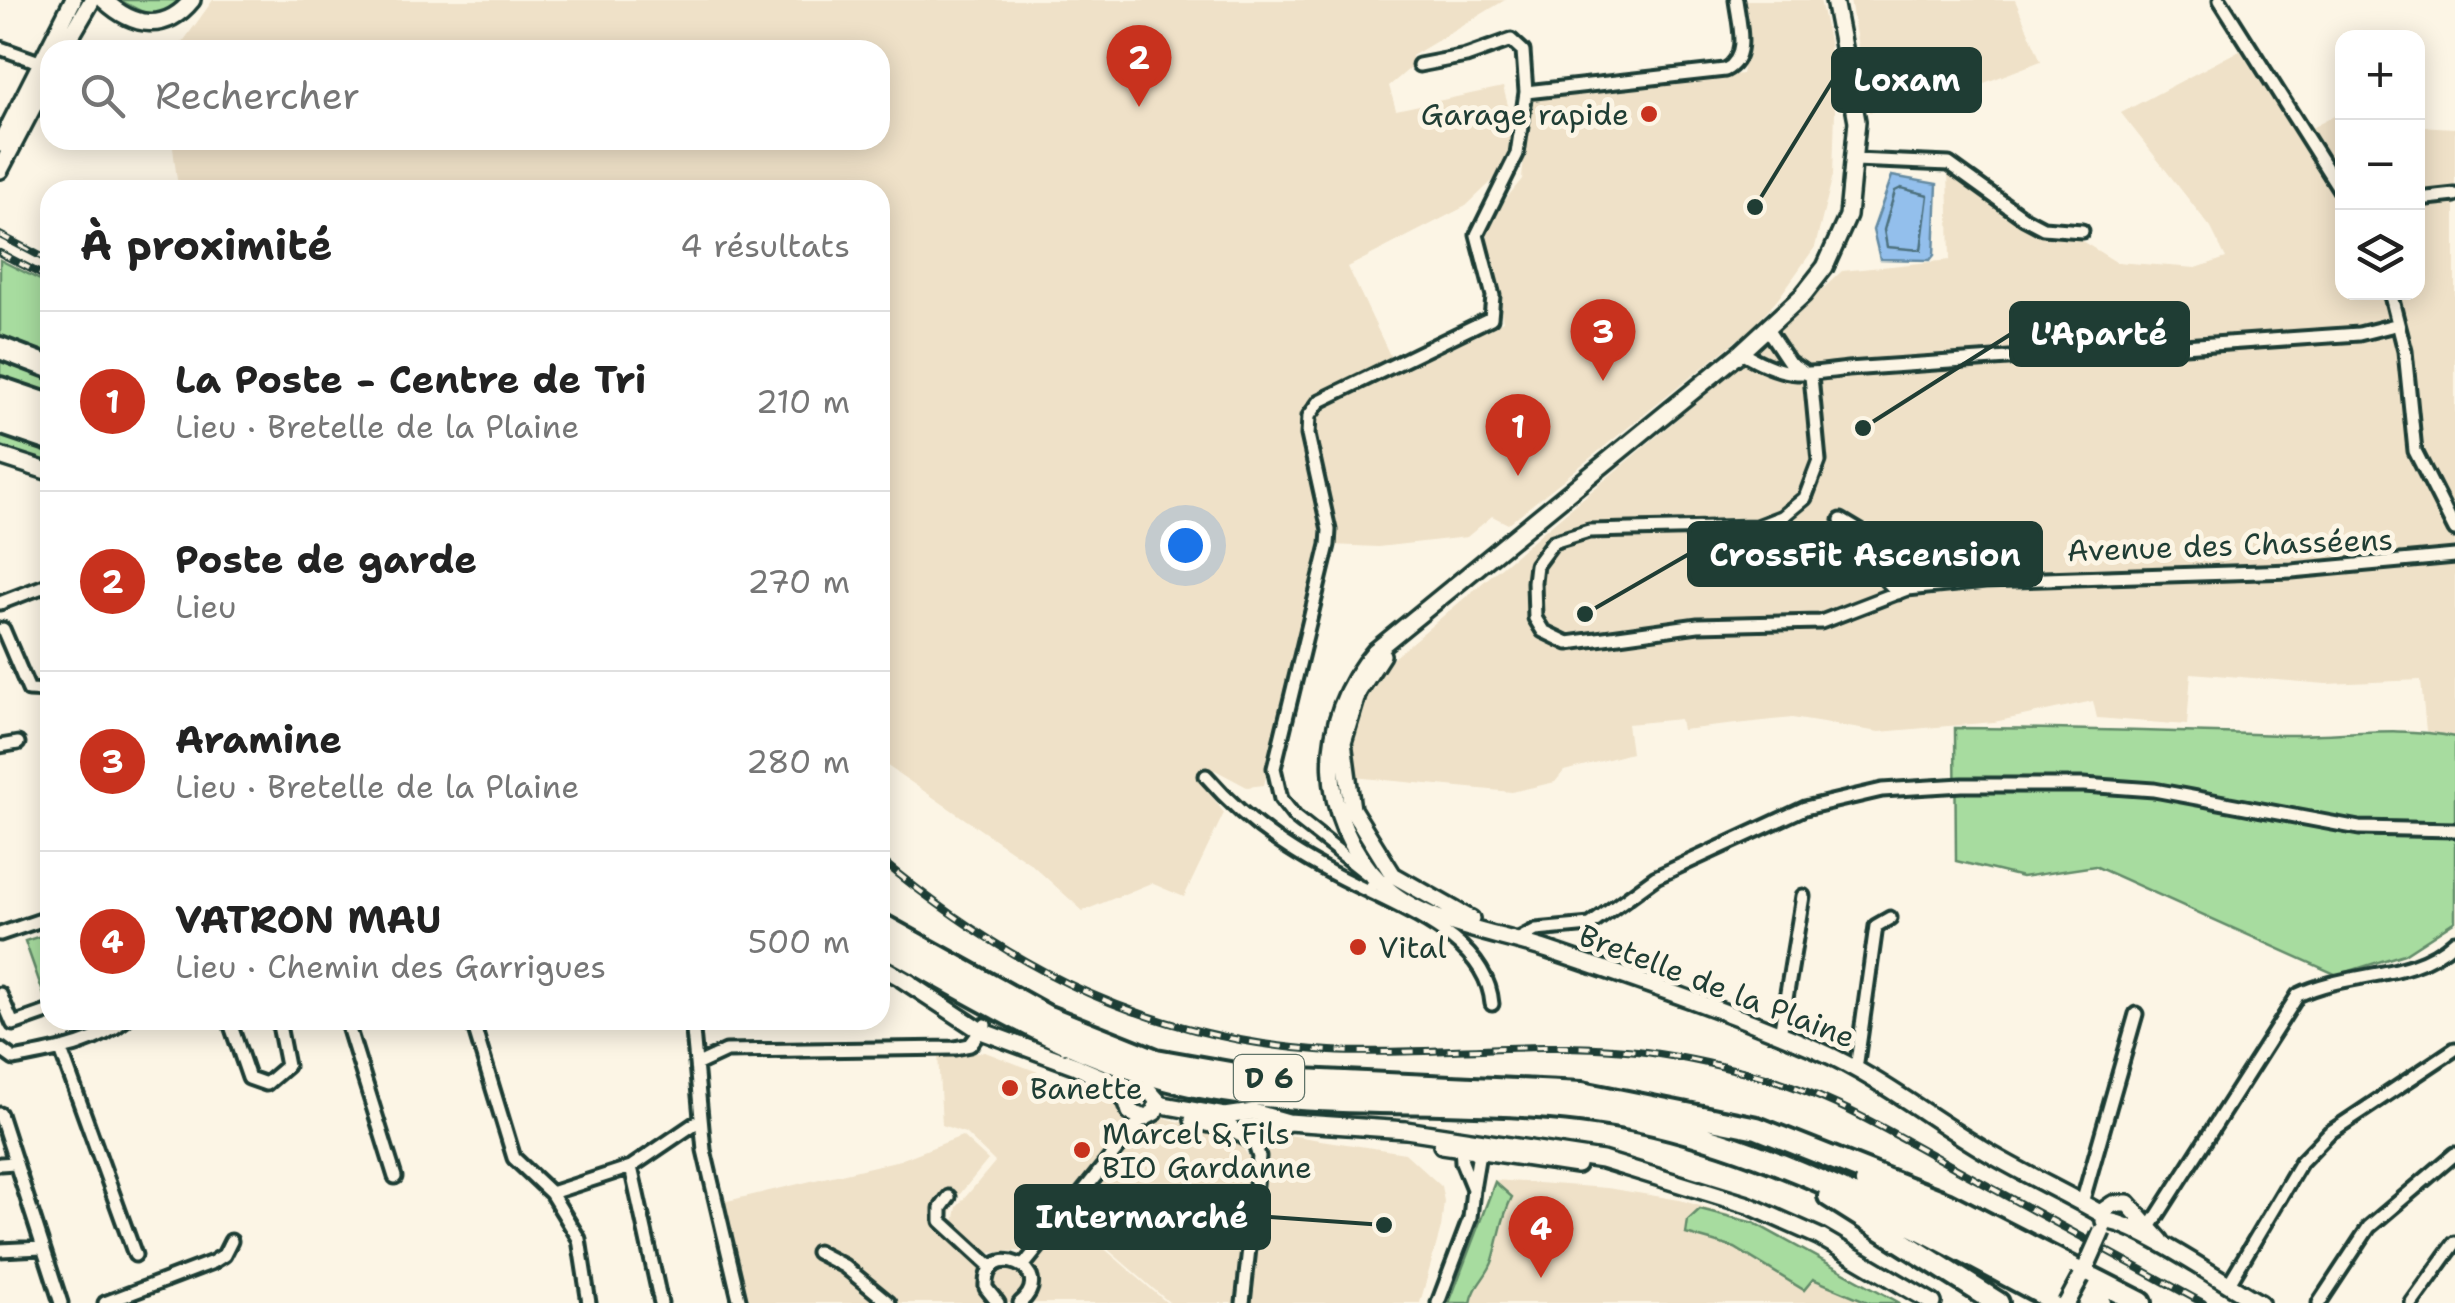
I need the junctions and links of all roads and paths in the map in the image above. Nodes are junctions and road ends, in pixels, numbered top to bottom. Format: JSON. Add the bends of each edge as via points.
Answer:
{"nodes":[{"id":1,"x":73,"y":0,"type":"edge"},
{"id":2,"x":92,"y":0,"type":"edge"},
{"id":3,"x":104,"y":0,"type":"edge"},
{"id":4,"x":1736,"y":0,"type":"edge"},
{"id":5,"x":1834,"y":0,"type":"edge"},
{"id":6,"x":2220,"y":0,"type":"edge"},
{"id":7,"x":189,"y":2,"type":"edge"},
{"id":8,"x":57,"y":40,"type":"edge"},
{"id":9,"x":68,"y":40,"type":"edge"},
{"id":10,"x":0,"y":48,"type":"edge"},
{"id":11,"x":40,"y":65,"type":"edge"},
{"id":12,"x":1419,"y":65,"type":"dead end"},
{"id":13,"x":40,"y":78,"type":"edge"},
{"id":14,"x":40,"y":81,"type":"edge"},
{"id":15,"x":1526,"y":92,"type":"junction"},
{"id":16,"x":0,"y":144,"type":"edge"},
{"id":17,"x":1855,"y":160,"type":"junction"},
{"id":18,"x":0,"y":170,"type":"edge"},
{"id":19,"x":2335,"y":182,"type":"edge"},
{"id":20,"x":2455,"y":195,"type":"edge"},
{"id":21,"x":2425,"y":197,"type":"edge"},
{"id":22,"x":2082,"y":230,"type":"dead end"},
{"id":23,"x":2391,"y":300,"type":"edge"},
{"id":24,"x":2395,"y":326,"type":"junction"},
{"id":25,"x":1767,"y":329,"type":"junction"},
{"id":26,"x":0,"y":348,"type":"edge"},
{"id":27,"x":1741,"y":352,"type":"junction"},
{"id":28,"x":40,"y":363,"type":"edge"},
{"id":29,"x":1811,"y":376,"type":"junction"},
{"id":30,"x":0,"y":388,"type":"edge"},
{"id":31,"x":40,"y":402,"type":"edge"},
{"id":32,"x":0,"y":406,"type":"edge"},
{"id":33,"x":40,"y":420,"type":"edge"},
{"id":34,"x":0,"y":424,"type":"edge"},
{"id":35,"x":40,"y":437,"type":"edge"},
{"id":36,"x":0,"y":456,"type":"edge"},
{"id":37,"x":40,"y":469,"type":"edge"},
{"id":38,"x":1841,"y":520,"type":"dead end"},
{"id":39,"x":2455,"y":530,"type":"edge"},
{"id":40,"x":2455,"y":556,"type":"edge"},
{"id":41,"x":40,"y":587,"type":"edge"},
{"id":42,"x":1898,"y":593,"type":"junction"},
{"id":43,"x":0,"y":603,"type":"edge"},
{"id":44,"x":1,"y":627,"type":"edge"},
{"id":45,"x":40,"y":691,"type":"edge"},
{"id":46,"x":18,"y":743,"type":"dead end"},
{"id":47,"x":0,"y":746,"type":"edge"},
{"id":48,"x":1206,"y":776,"type":"dead end"},
{"id":49,"x":2455,"y":830,"type":"edge"},
{"id":50,"x":1377,"y":880,"type":"junction"},
{"id":51,"x":1803,"y":896,"type":"dead end"},
{"id":52,"x":1890,"y":918,"type":"dead end"},
{"id":53,"x":40,"y":920,"type":"edge"},
{"id":54,"x":890,"y":930,"type":"edge"},
{"id":55,"x":0,"y":934,"type":"edge"},
{"id":56,"x":1517,"y":940,"type":"junction"},
{"id":57,"x":2455,"y":941,"type":"edge"},
{"id":58,"x":890,"y":948,"type":"edge"},
{"id":59,"x":890,"y":972,"type":"edge"},
{"id":60,"x":0,"y":994,"type":"edge"},
{"id":61,"x":1492,"y":1004,"type":"dead end"},
{"id":62,"x":2136,"y":1014,"type":"dead end"},
{"id":63,"x":40,"y":1015,"type":"edge"},
{"id":64,"x":984,"y":1028,"type":"junction"},
{"id":65,"x":110,"y":1030,"type":"edge"},
{"id":66,"x":232,"y":1030,"type":"edge"},
{"id":67,"x":281,"y":1030,"type":"edge"},
{"id":68,"x":349,"y":1030,"type":"edge"},
{"id":69,"x":475,"y":1030,"type":"edge"},
{"id":70,"x":693,"y":1030,"type":"edge"},
{"id":71,"x":1780,"y":1035,"type":"junction"},
{"id":72,"x":0,"y":1049,"type":"edge"},
{"id":73,"x":2455,"y":1049,"type":"edge"},
{"id":74,"x":61,"y":1050,"type":"junction"},
{"id":75,"x":698,"y":1064,"type":"junction"},
{"id":76,"x":1856,"y":1069,"type":"junction"},
{"id":77,"x":1131,"y":1096,"type":"junction"},
{"id":78,"x":1156,"y":1108,"type":"junction"},
{"id":79,"x":0,"y":1114,"type":"edge"},
{"id":80,"x":1690,"y":1114,"type":"junction"},
{"id":81,"x":1260,"y":1115,"type":"junction"},
{"id":82,"x":1242,"y":1116,"type":"junction"},
{"id":83,"x":700,"y":1120,"type":"junction"},
{"id":84,"x":1139,"y":1122,"type":"dead end"},
{"id":85,"x":1288,"y":1122,"type":"junction"},
{"id":86,"x":1254,"y":1136,"type":"junction"},
{"id":87,"x":1700,"y":1136,"type":"junction"},
{"id":88,"x":1460,"y":1143,"type":"junction"},
{"id":89,"x":1480,"y":1146,"type":"junction"},
{"id":90,"x":2455,"y":1154,"type":"edge"},
{"id":91,"x":15,"y":1163,"type":"junction"},
{"id":92,"x":0,"y":1164,"type":"edge"},
{"id":93,"x":631,"y":1167,"type":"junction"},
{"id":94,"x":395,"y":1178,"type":"dead end"},
{"id":95,"x":1472,"y":1189,"type":"junction"},
{"id":96,"x":551,"y":1193,"type":"junction"},
{"id":97,"x":949,"y":1197,"type":"dead end"},
{"id":98,"x":2082,"y":1203,"type":"junction"},
{"id":99,"x":2102,"y":1222,"type":"junction"},
{"id":100,"x":2148,"y":1232,"type":"junction"},
{"id":101,"x":231,"y":1241,"type":"dead end"},
{"id":102,"x":2455,"y":1243,"type":"edge"},
{"id":103,"x":42,"y":1248,"type":"junction"},
{"id":104,"x":0,"y":1250,"type":"edge"},
{"id":105,"x":818,"y":1252,"type":"dead end"},
{"id":106,"x":135,"y":1255,"type":"dead end"},
{"id":107,"x":1024,"y":1265,"type":"junction"},
{"id":108,"x":991,"y":1268,"type":"junction"},
{"id":109,"x":2083,"y":1272,"type":"junction"},
{"id":110,"x":2228,"y":1286,"type":"junction"},
{"id":111,"x":1030,"y":1300,"type":"edge"},
{"id":112,"x":995,"y":1302,"type":"edge"},
{"id":113,"x":61,"y":1303,"type":"edge"},
{"id":114,"x":105,"y":1303,"type":"edge"},
{"id":115,"x":589,"y":1303,"type":"edge"},
{"id":116,"x":661,"y":1303,"type":"edge"},
{"id":117,"x":740,"y":1303,"type":"edge"},
{"id":118,"x":889,"y":1303,"type":"edge"},
{"id":119,"x":1243,"y":1303,"type":"edge"},
{"id":120,"x":1438,"y":1303,"type":"edge"},
{"id":121,"x":1933,"y":1303,"type":"edge"},
{"id":122,"x":1998,"y":1303,"type":"edge"},
{"id":123,"x":2064,"y":1303,"type":"edge"},
{"id":124,"x":2100,"y":1303,"type":"edge"},
{"id":125,"x":2140,"y":1303,"type":"edge"},
{"id":126,"x":2260,"y":1303,"type":"edge"},
{"id":127,"x":2319,"y":1303,"type":"edge"},
{"id":128,"x":2412,"y":1303,"type":"edge"}],
"edges":[{"from":1,"to":8,"type":"main road"},
{"from":2,"to":9,"type":"main road"},
{"from":3,"to":7,"type":"main road","via":[[126,16],[158,23],[176,19]]},
{"from":4,"to":15,"type":"street","via":[[1740,53],[1725,70]]},
{"from":5,"to":17,"type":"main road","name":"Bretelle de la Plaine","via":[[1857,121]]},
{"from":6,"to":19,"type":"street"},
{"from":10,"to":11,"type":"street"},
{"from":12,"to":15,"type":"street","via":[[1511,40],[1523,50]]},
{"from":13,"to":16,"type":"main road"},
{"from":14,"to":18,"type":"main road"},
{"from":15,"to":50,"type":"street","via":[[1517,154],[1477,235],[1494,296],[1492,318],[1320,401],[1309,416],[1330,530],[1275,783],[1295,817]]},
{"from":17,"to":22,"type":"street","via":[[1948,164],[2043,228]]},
{"from":17,"to":25,"type":"main road","name":"Bretelle de la Plaine","via":[[1848,216],[1824,267]]},
{"from":20,"to":21,"type":"street"},
{"from":23,"to":24,"type":"street"},
{"from":24,"to":29,"type":"street"},
{"from":24,"to":39,"type":"street","via":[[2405,351],[2415,451]]},
{"from":25,"to":27,"type":"main road","name":"Bretelle de la Plaine"},
{"from":25,"to":29,"type":"street","via":[[1789,362]]},
{"from":26,"to":28,"type":"highway"},
{"from":27,"to":29,"type":"street","via":[[1777,373]]},
{"from":27,"to":50,"type":"main road","name":"Bretelle de la Plaine","via":[[1374,650],[1348,689],[1330,753],[1338,815]]},
{"from":29,"to":42,"type":"street","name":"Avenue des Chasséens","via":[[1819,460],[1805,498],[1756,527],[1568,534],[1536,565],[1535,618],[1543,631],[1568,643],[1698,624],[1821,622]]},
{"from":30,"to":31,"type":"highway"},
{"from":32,"to":33,"type":"highway"},
{"from":34,"to":35,"type":"highway"},
{"from":36,"to":37,"type":"main road"},
{"from":38,"to":42,"type":"street","via":[[1861,532],[1874,566]]},
{"from":40,"to":42,"type":"street","name":"Avenue des Chasséens","via":[[2292,571],[1984,581]]},
{"from":41,"to":43,"type":"street"},
{"from":44,"to":45,"type":"street","via":[[29,690]]},
{"from":46,"to":47,"type":"street"},
{"from":48,"to":50,"type":"street","via":[[1268,838]]},
{"from":49,"to":56,"type":"street","via":[[2359,828],[2154,790],[2084,785],[1882,790],[1790,815],[1656,877],[1590,924],[1536,930]]},
{"from":50,"to":56,"type":"main road","name":"Bretelle de la Plaine","via":[[1434,915]]},
{"from":50,"to":61,"type":"street","via":[[1475,957],[1489,980]]},
{"from":51,"to":71,"type":"street"},
{"from":52,"to":76,"type":"street","via":[[1876,926]]},
{"from":53,"to":55,"type":"street"},
{"from":54,"to":80,"type":"highway","number":"D 6","via":[[1046,1016],[1156,1060],[1258,1078],[1582,1094]]},
{"from":56,"to":71,"type":"main road","name":"Bretelle de la Plaine"},
{"from":57,"to":100,"type":"street","via":[[2411,968],[2322,984],[2298,995]]},
{"from":58,"to":87,"type":"highway","number":"D 6","via":[[1072,1046],[1195,1086],[1541,1106]]},
{"from":59,"to":64,"type":"main road"},
{"from":60,"to":63,"type":"street","via":[[13,1024]]},
{"from":62,"to":98,"type":"street"},
{"from":64,"to":75,"type":"street","via":[[970,1045],[955,1048],[726,1051]]},
{"from":64,"to":77,"type":"main road"},
{"from":65,"to":74,"type":"street"},
{"from":66,"to":67,"type":"street","via":[[256,1084],[283,1073],[288,1059]]},
{"from":68,"to":94,"type":"street"},
{"from":69,"to":96,"type":"street","via":[[514,1158]]},
{"from":70,"to":75,"type":"street"},
{"from":71,"to":76,"type":"main road","name":"Bretelle de la Plaine"},
{"from":72,"to":74,"type":"street","via":[[14,1059]]},
{"from":73,"to":110,"type":"street","via":[[2330,1133],[2301,1162]]},
{"from":74,"to":106,"type":"street"},
{"from":75,"to":83,"type":"street"},
{"from":76,"to":98,"type":"main road","name":"Bretelle de la Plaine","via":[[1986,1152]]},
{"from":77,"to":78,"type":"main road","via":[[1148,1090]]},
{"from":77,"to":78,"type":"main road","via":[[1136,1117]]},
{"from":78,"to":82,"type":"main road"},
{"from":78,"to":86,"type":"main road"},
{"from":79,"to":91,"type":"street"},
{"from":80,"to":109,"type":"highway","via":[[1757,1128],[1850,1163]]},
{"from":80,"to":124,"type":"highway","number":"D 6","via":[[1823,1162]]},
{"from":81,"to":82,"type":"main road"},
{"from":81,"to":85,"type":"main road"},
{"from":81,"to":86,"type":"main road"},
{"from":82,"to":86,"type":"main road","via":[[1238,1123]]},
{"from":83,"to":93,"type":"street"},
{"from":83,"to":117,"type":"street"},
{"from":84,"to":107,"type":"street"},
{"from":85,"to":86,"type":"main road"},
{"from":85,"to":88,"type":"main road"},
{"from":86,"to":119,"type":"street","via":[[1259,1157]]},
{"from":87,"to":122,"type":"highway","via":[[1852,1208]]},
{"from":87,"to":123,"type":"highway","number":"D 6","via":[[1827,1182]]},
{"from":88,"to":89,"type":"main road"},
{"from":88,"to":95,"type":"street"},
{"from":89,"to":95,"type":"street"},
{"from":89,"to":121,"type":"main road","via":[[1641,1172],[1748,1205],[1820,1237]]},
{"from":90,"to":127,"type":"street","via":[[2369,1226]]},
{"from":91,"to":92,"type":"street"},
{"from":91,"to":103,"type":"street"},
{"from":93,"to":96,"type":"street"},
{"from":93,"to":116,"type":"street"},
{"from":95,"to":120,"type":"street","via":[[1470,1218]]},
{"from":96,"to":115,"type":"street","via":[[579,1239]]},
{"from":97,"to":108,"type":"street","via":[[941,1222]]},
{"from":98,"to":99,"type":"main road","name":"Bretelle de la Plaine"},
{"from":99,"to":100,"type":"main road","name":"Bretelle de la Plaine"},
{"from":99,"to":109,"type":"main road","bridge":true},
{"from":100,"to":110,"type":"main road","name":"Bretelle de la Plaine"},
{"from":101,"to":114,"type":"street","via":[[213,1262]]},
{"from":102,"to":128,"type":"street"},
{"from":103,"to":104,"type":"street"},
{"from":103,"to":113,"type":"street"},
{"from":105,"to":118,"type":"street"},
{"from":107,"to":108,"type":"street","via":[[1011,1260]]},
{"from":107,"to":111,"type":"street","via":[[1032,1279]]},
{"from":108,"to":112,"type":"street","via":[[986,1281]]},
{"from":109,"to":123,"type":"main road","bridge":true},
{"from":109,"to":125,"type":"highway"},
{"from":110,"to":126,"type":"main road","name":"Bretelle de la Plaine"}]}
